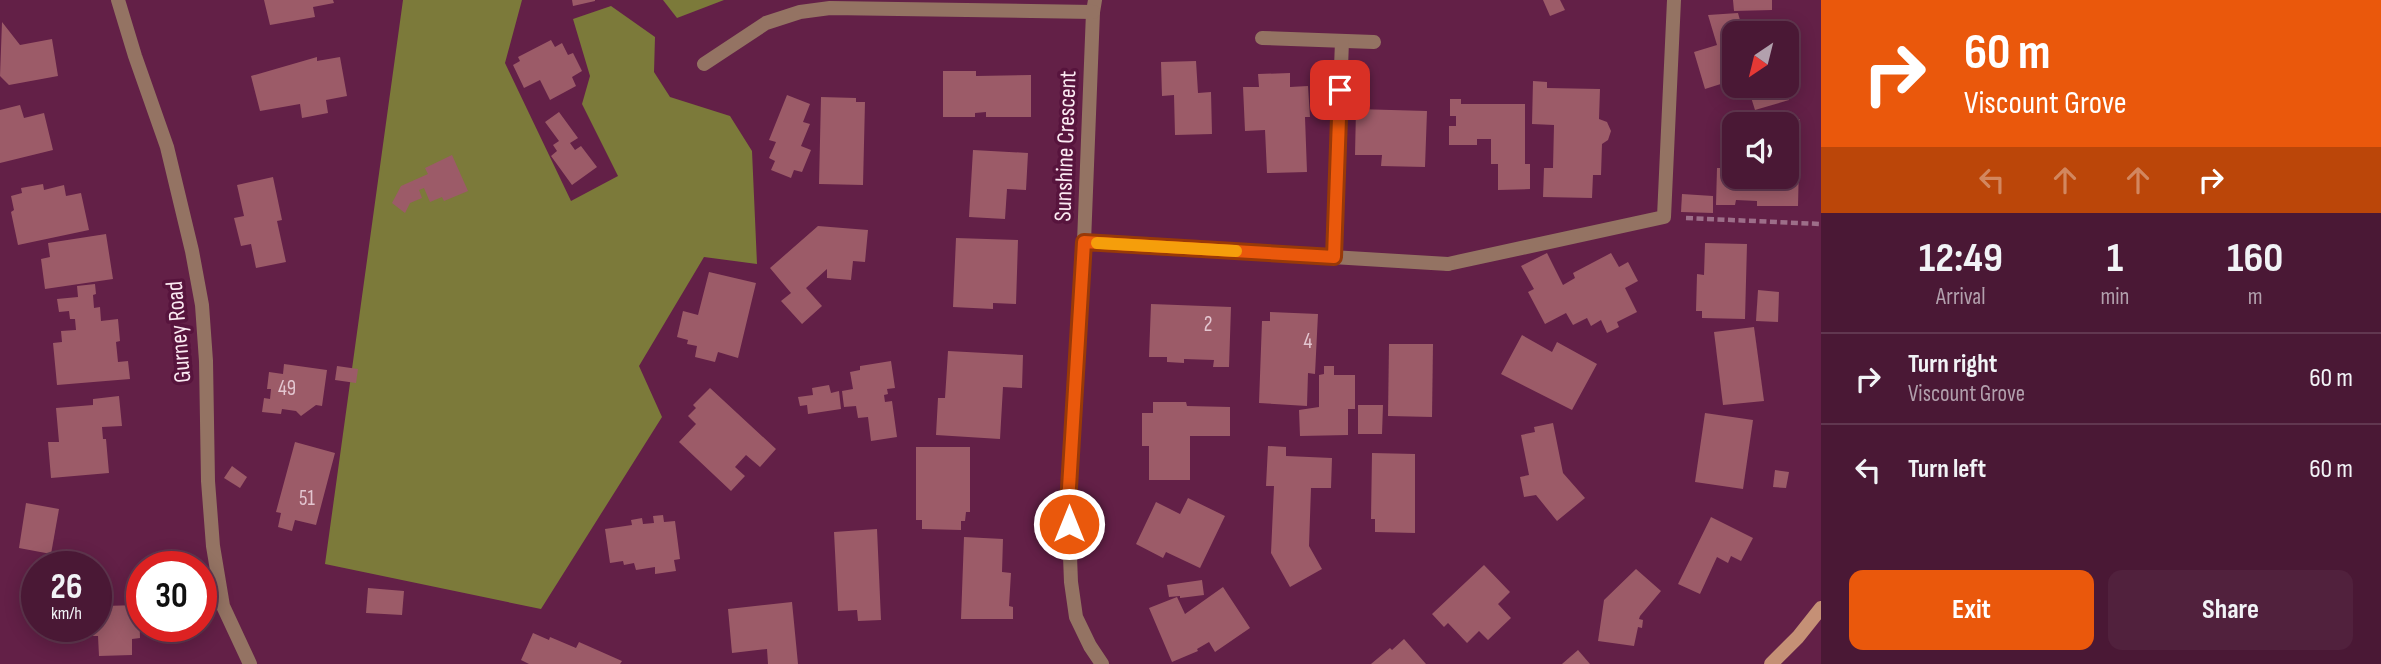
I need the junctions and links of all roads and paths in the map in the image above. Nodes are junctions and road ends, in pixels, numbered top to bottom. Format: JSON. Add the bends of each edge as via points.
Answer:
{"nodes":[{"id":1,"x":118,"y":0,"type":"edge"},
{"id":2,"x":1674,"y":0,"type":"edge"},
{"id":3,"x":1094,"y":6,"type":"edge"},
{"id":4,"x":1262,"y":38,"type":"dead end"},
{"id":5,"x":1342,"y":41,"type":"junction"},
{"id":6,"x":1374,"y":42,"type":"dead end"},
{"id":7,"x":704,"y":64,"type":"dead end"},
{"id":8,"x":1664,"y":217,"type":"junction"},
{"id":9,"x":1821,"y":224,"type":"edge"},
{"id":10,"x":1084,"y":242,"type":"junction"},
{"id":11,"x":1334,"y":257,"type":"junction"},
{"id":12,"x":1821,"y":608,"type":"edge"},
{"id":13,"x":250,"y":664,"type":"edge"},
{"id":14,"x":1102,"y":664,"type":"edge"},
{"id":15,"x":1771,"y":664,"type":"edge"}],
"edges":[{"from":1,"to":13,"type":"street","name":"Gurney Road","via":[[167,147],[192,251],[202,305],[213,546],[223,606]]},
{"from":2,"to":8,"type":"street"},
{"from":3,"to":7,"type":"street","via":[[830,8],[766,23]]},
{"from":3,"to":10,"type":"street","name":"Sunshine Crescent"},
{"from":4,"to":5,"type":"street"},
{"from":5,"to":6,"type":"street"},
{"from":5,"to":11,"type":"street"},
{"from":8,"to":9,"type":"path"},
{"from":8,"to":11,"type":"street","via":[[1448,264]]},
{"from":10,"to":11,"type":"street"},
{"from":10,"to":14,"type":"street","name":"Sunshine Crescent","via":[[1068,504],[1071,582],[1076,617]]},
{"from":12,"to":15,"type":"street"}]}
